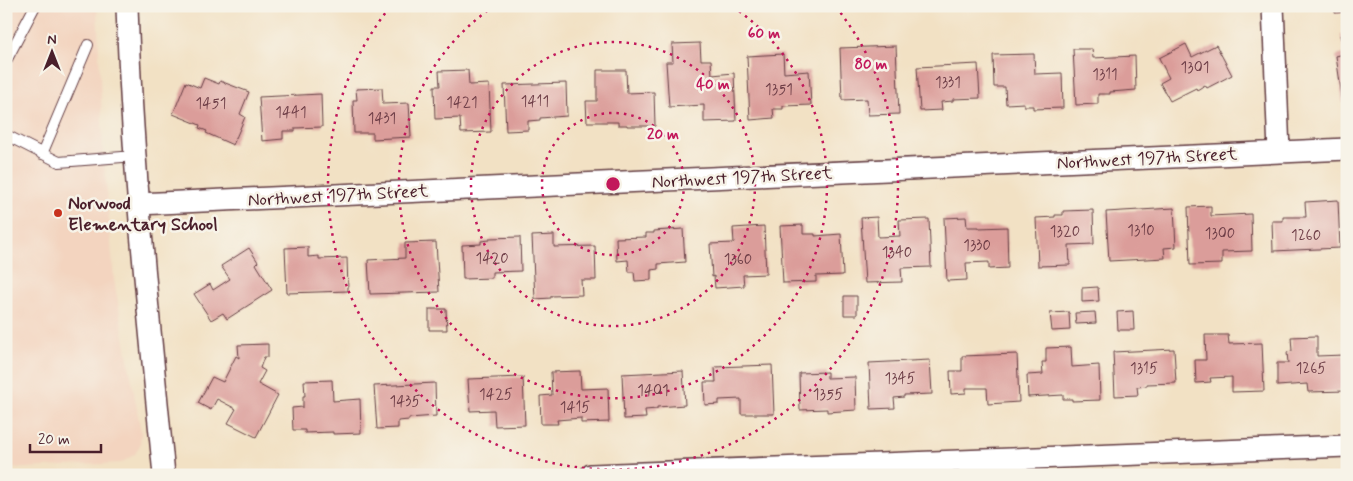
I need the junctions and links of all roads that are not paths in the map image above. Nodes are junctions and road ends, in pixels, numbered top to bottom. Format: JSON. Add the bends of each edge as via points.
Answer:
{"nodes":[{"id":1,"x":35,"y":6,"type":"edge"},
{"id":2,"x":127,"y":6,"type":"edge"},
{"id":3,"x":1273,"y":6,"type":"edge"},
{"id":4,"x":88,"y":45,"type":"dead end"},
{"id":5,"x":6,"y":61,"type":"edge"},
{"id":6,"x":6,"y":135,"type":"edge"},
{"id":7,"x":1347,"y":149,"type":"edge"},
{"id":8,"x":1279,"y":152,"type":"junction"},
{"id":9,"x":42,"y":154,"type":"junction"},
{"id":10,"x":135,"y":156,"type":"junction"},
{"id":11,"x":138,"y":204,"type":"junction"},
{"id":12,"x":1347,"y":446,"type":"edge"},
{"id":13,"x":664,"y":473,"type":"edge"},
{"id":14,"x":164,"y":475,"type":"edge"},
{"id":15,"x":591,"y":475,"type":"edge"}],
"edges":[{"from":1,"to":5,"type":"lane"},
{"from":2,"to":10,"type":"street"},
{"from":3,"to":8,"type":"street"},
{"from":4,"to":9,"type":"lane"},
{"from":6,"to":9,"type":"lane"},
{"from":7,"to":8,"type":"street","name":"Northwest 197th Street"},
{"from":8,"to":11,"type":"street","name":"Northwest 197th Street"},
{"from":9,"to":10,"type":"lane","via":[[59,162]]},
{"from":10,"to":11,"type":"street"},
{"from":11,"to":14,"type":"street"},
{"from":12,"to":13,"type":"street"},
{"from":13,"to":15,"type":"street"}]}
